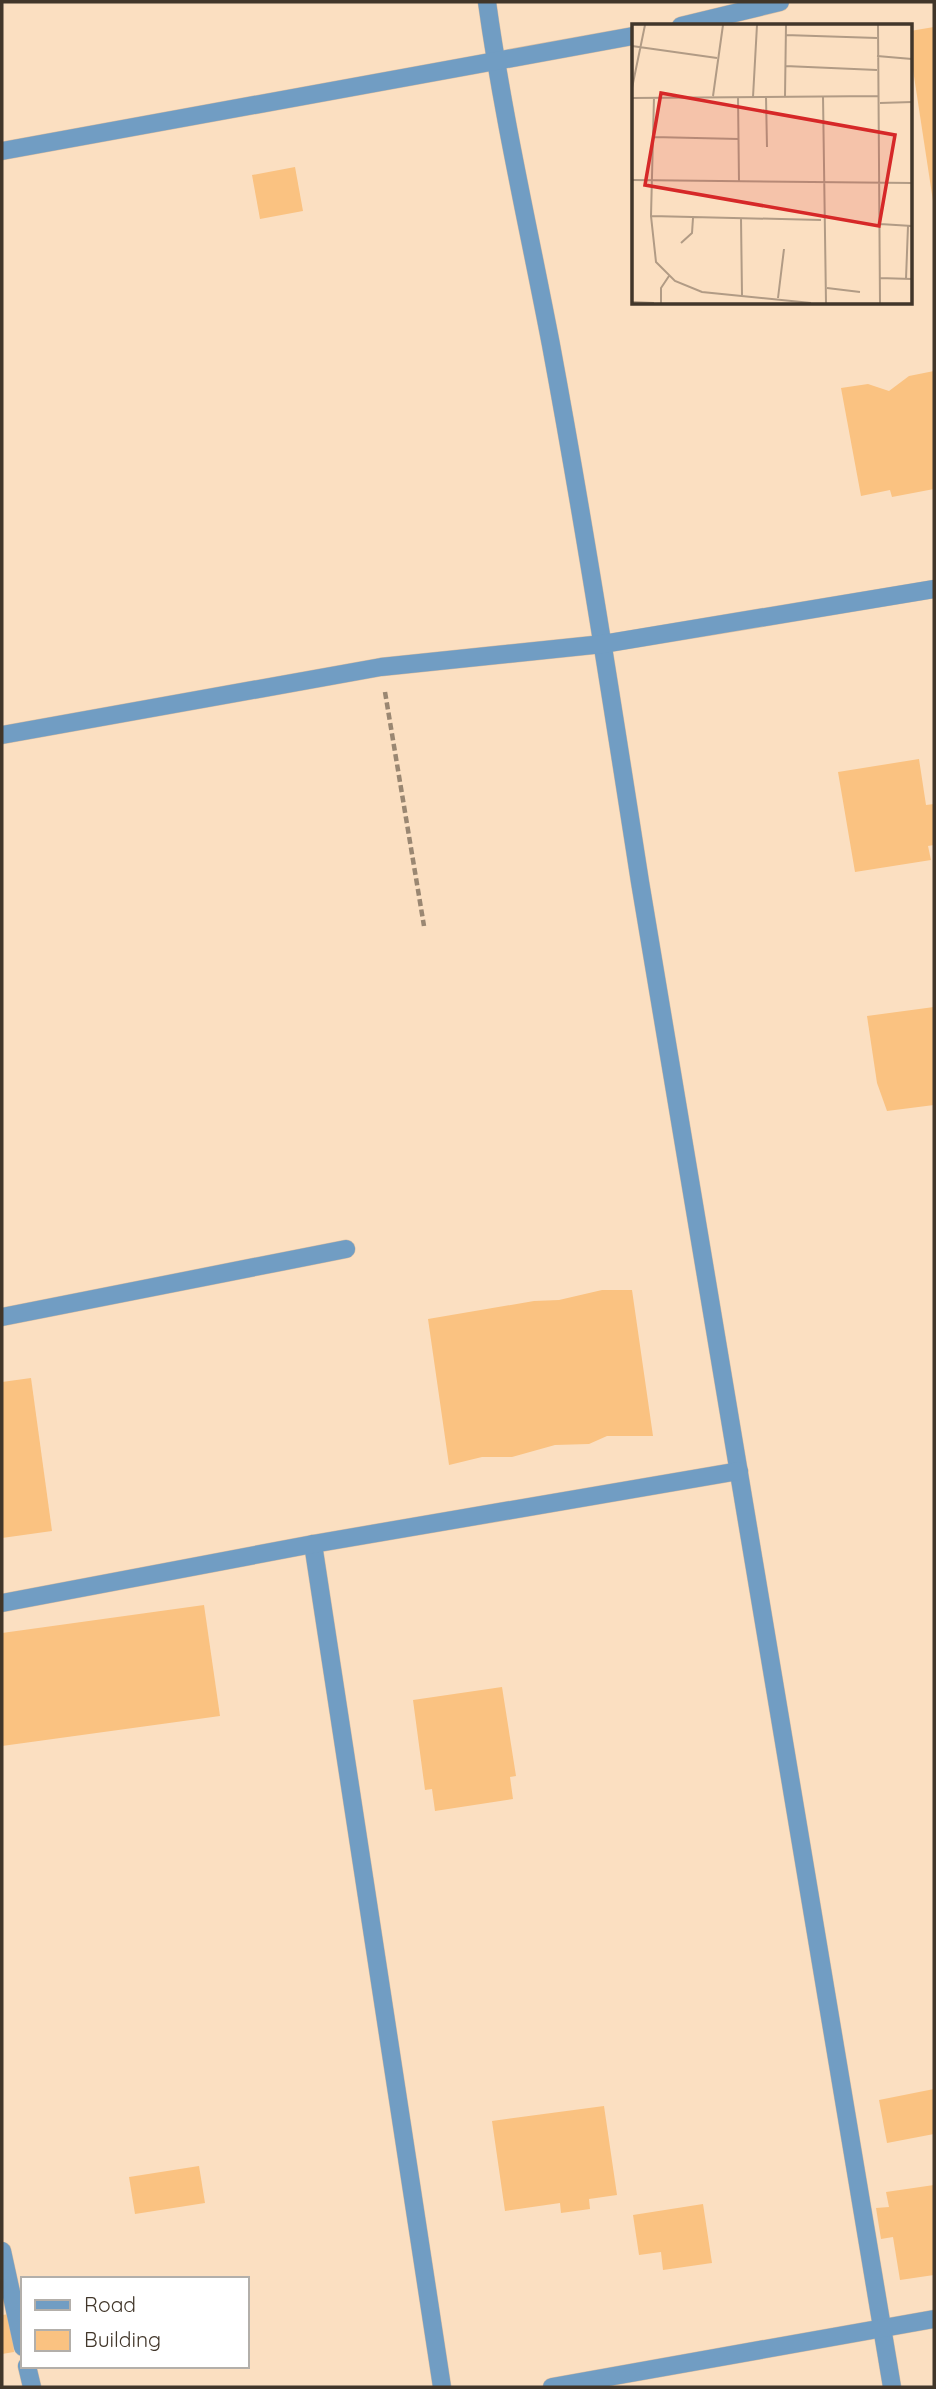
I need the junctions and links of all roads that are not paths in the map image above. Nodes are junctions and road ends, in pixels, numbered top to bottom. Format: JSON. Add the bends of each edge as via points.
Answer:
{"nodes":[{"id":1,"x":488,"y":2,"type":"edge"},
{"id":2,"x":780,"y":2,"type":"edge"},
{"id":3,"x":689,"y":24,"type":"edge"},
{"id":4,"x":632,"y":36,"type":"edge"},
{"id":5,"x":495,"y":62,"type":"junction"},
{"id":6,"x":2,"y":151,"type":"edge"},
{"id":7,"x":934,"y":589,"type":"edge"},
{"id":8,"x":603,"y":644,"type":"junction"},
{"id":9,"x":2,"y":735,"type":"edge"},
{"id":10,"x":346,"y":1249,"type":"dead end"},
{"id":11,"x":2,"y":1317,"type":"edge"},
{"id":12,"x":739,"y":1471,"type":"junction"},
{"id":13,"x":313,"y":1544,"type":"junction"},
{"id":14,"x":2,"y":1602,"type":"edge"},
{"id":15,"x":2,"y":2251,"type":"edge"},
{"id":16,"x":934,"y":2319,"type":"edge"},
{"id":17,"x":882,"y":2329,"type":"junction"},
{"id":18,"x":21,"y":2338,"type":"edge"},
{"id":19,"x":27,"y":2368,"type":"edge"},
{"id":20,"x":32,"y":2387,"type":"edge"},
{"id":21,"x":442,"y":2387,"type":"edge"},
{"id":22,"x":552,"y":2387,"type":"edge"},
{"id":23,"x":892,"y":2387,"type":"edge"}],
"edges":[{"from":1,"to":5,"type":"street"},
{"from":2,"to":3,"type":"street"},
{"from":4,"to":5,"type":"street"},
{"from":5,"to":6,"type":"street"},
{"from":5,"to":8,"type":"street"},
{"from":7,"to":8,"type":"street"},
{"from":8,"to":9,"type":"street","via":[[381,667]]},
{"from":8,"to":12,"type":"street"},
{"from":10,"to":11,"type":"street"},
{"from":12,"to":13,"type":"street"},
{"from":12,"to":17,"type":"street"},
{"from":13,"to":14,"type":"street"},
{"from":13,"to":21,"type":"street"},
{"from":15,"to":18,"type":"street"},
{"from":16,"to":17,"type":"street"},
{"from":17,"to":22,"type":"street"},
{"from":17,"to":23,"type":"street"},
{"from":19,"to":20,"type":"street"}]}
